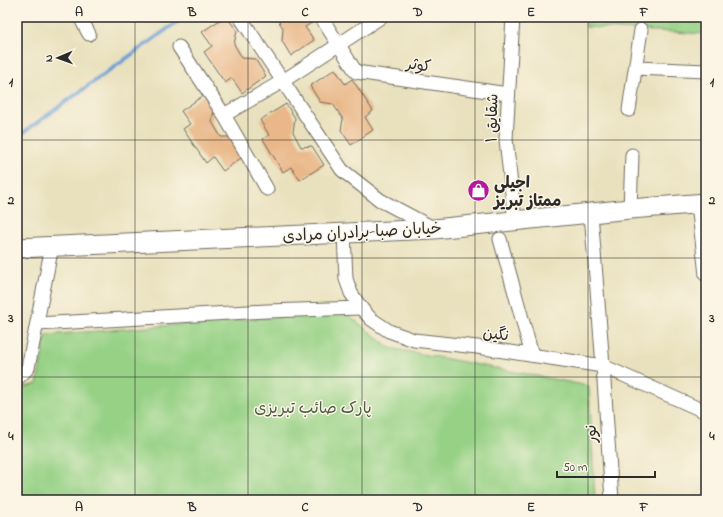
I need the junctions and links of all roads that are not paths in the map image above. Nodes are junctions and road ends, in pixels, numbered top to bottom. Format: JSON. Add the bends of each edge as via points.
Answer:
{"nodes":[{"id":1,"x":80,"y":17,"type":"edge"},
{"id":2,"x":240,"y":17,"type":"edge"},
{"id":3,"x":321,"y":17,"type":"edge"},
{"id":4,"x":381,"y":17,"type":"edge"},
{"id":5,"x":513,"y":17,"type":"edge"},
{"id":6,"x":641,"y":30,"type":"dead end"},
{"id":7,"x":89,"y":34,"type":"dead end"},
{"id":8,"x":339,"y":44,"type":"junction"},
{"id":9,"x":179,"y":47,"type":"dead end"},
{"id":10,"x":636,"y":68,"type":"junction"},
{"id":11,"x":706,"y":71,"type":"edge"},
{"id":12,"x":283,"y":81,"type":"junction"},
{"id":13,"x":508,"y":94,"type":"junction"},
{"id":14,"x":629,"y":110,"type":"dead end"},
{"id":15,"x":224,"y":115,"type":"junction"},
{"id":16,"x":632,"y":155,"type":"dead end"},
{"id":17,"x":267,"y":189,"type":"dead end"},
{"id":18,"x":702,"y":204,"type":"edge"},
{"id":19,"x":630,"y":209,"type":"junction"},
{"id":20,"x":591,"y":213,"type":"junction"},
{"id":21,"x":515,"y":220,"type":"junction"},
{"id":22,"x":434,"y":229,"type":"junction"},
{"id":23,"x":344,"y":232,"type":"junction"},
{"id":24,"x":500,"y":240,"type":"dead end"},
{"id":25,"x":52,"y":246,"type":"junction"},
{"id":26,"x":17,"y":248,"type":"edge"},
{"id":27,"x":706,"y":275,"type":"edge"},
{"id":28,"x":361,"y":308,"type":"junction"},
{"id":29,"x":37,"y":324,"type":"junction"},
{"id":30,"x":532,"y":355,"type":"junction"},
{"id":31,"x":603,"y":366,"type":"junction"},
{"id":32,"x":17,"y":379,"type":"edge"},
{"id":33,"x":706,"y":412,"type":"edge"},
{"id":34,"x":612,"y":500,"type":"edge"}],
"edges":[{"from":1,"to":7,"type":"street"},
{"from":2,"to":12,"type":"street"},
{"from":3,"to":8,"type":"street"},
{"from":4,"to":8,"type":"street"},
{"from":5,"to":13,"type":"street","name":"شقایق ۱"},
{"from":6,"to":10,"type":"street"},
{"from":8,"to":12,"type":"street"},
{"from":8,"to":13,"type":"street","name":"کوثر","via":[[356,72]]},
{"from":9,"to":15,"type":"street"},
{"from":10,"to":11,"type":"street"},
{"from":10,"to":14,"type":"street"},
{"from":12,"to":15,"type":"street"},
{"from":12,"to":22,"type":"street","via":[[342,170],[380,200]]},
{"from":13,"to":21,"type":"street","name":"شقایق ۱","via":[[506,138]]},
{"from":15,"to":17,"type":"street"},
{"from":16,"to":19,"type":"street"},
{"from":18,"to":19,"type":"main road","name":"خیابان صبا-برادران مرادی"},
{"from":18,"to":27,"type":"street"},
{"from":19,"to":20,"type":"main road","name":"خیابان صبا-برادران مرادی"},
{"from":20,"to":21,"type":"main road","name":"خیابان صبا-برادران مرادی"},
{"from":20,"to":31,"type":"street","name":"نور"},
{"from":21,"to":22,"type":"main road","name":"خیابان صبا-برادران مرادی"},
{"from":22,"to":23,"type":"main road","name":"خیابان صبا-برادران مرادی"},
{"from":23,"to":25,"type":"main road","name":"خیابان صبا-برادران مرادی"},
{"from":23,"to":28,"type":"street","name":"نگین","via":[[346,279]]},
{"from":24,"to":30,"type":"street"},
{"from":25,"to":26,"type":"main road","name":"خیابان صبا-برادران مرادی"},
{"from":25,"to":29,"type":"street"},
{"from":28,"to":29,"type":"street"},
{"from":28,"to":30,"type":"street","name":"نگین","via":[[371,319],[389,331],[414,340]]},
{"from":29,"to":32,"type":"street","via":[[28,368]]},
{"from":30,"to":31,"type":"street","name":"نگین"},
{"from":31,"to":33,"type":"street","name":"نگین"},
{"from":31,"to":34,"type":"street","name":"نور"}]}
